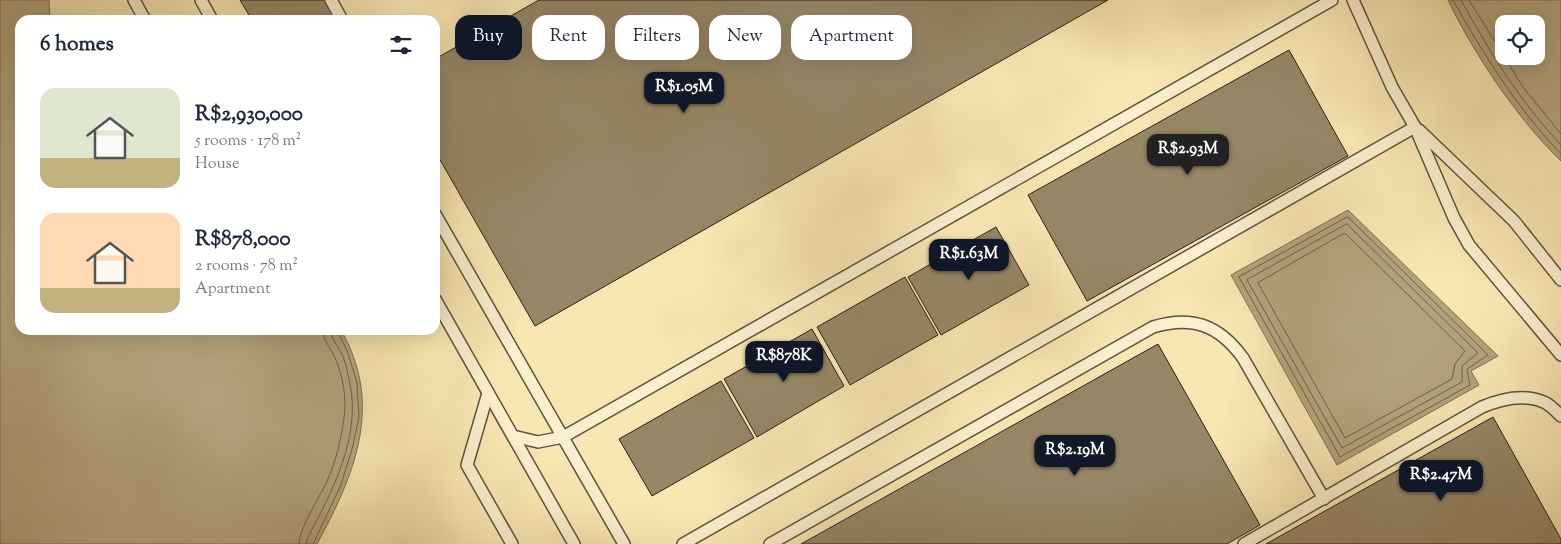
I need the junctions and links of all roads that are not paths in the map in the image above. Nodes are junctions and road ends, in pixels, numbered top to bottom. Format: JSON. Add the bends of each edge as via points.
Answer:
{"nodes":[{"id":1,"x":134,"y":0,"type":"edge"},
{"id":2,"x":200,"y":0,"type":"edge"},
{"id":3,"x":331,"y":0,"type":"edge"},
{"id":4,"x":1332,"y":0,"type":"edge"},
{"id":5,"x":1353,"y":0,"type":"edge"},
{"id":6,"x":142,"y":15,"type":"edge"},
{"id":7,"x":209,"y":15,"type":"edge"},
{"id":8,"x":339,"y":15,"type":"edge"},
{"id":9,"x":1416,"y":128,"type":"junction"},
{"id":10,"x":440,"y":223,"type":"edge"},
{"id":11,"x":1561,"y":280,"type":"edge"},
{"id":12,"x":440,"y":308,"type":"edge"},
{"id":13,"x":1561,"y":355,"type":"edge"},
{"id":14,"x":488,"y":392,"type":"junction"},
{"id":15,"x":1561,"y":416,"type":"edge"},
{"id":16,"x":513,"y":436,"type":"junction"},
{"id":17,"x":563,"y":436,"type":"junction"},
{"id":18,"x":1324,"y":499,"type":"junction"},
{"id":19,"x":512,"y":544,"type":"edge"},
{"id":20,"x":574,"y":544,"type":"edge"},
{"id":21,"x":624,"y":544,"type":"edge"},
{"id":22,"x":683,"y":544,"type":"edge"},
{"id":23,"x":770,"y":544,"type":"edge"},
{"id":24,"x":1244,"y":544,"type":"edge"}],
"edges":[{"from":1,"to":6,"type":"lane"},
{"from":2,"to":7,"type":"lane"},
{"from":3,"to":8,"type":"lane"},
{"from":4,"to":17,"type":"lane"},
{"from":5,"to":9,"type":"lane","via":[[1392,87]]},
{"from":9,"to":11,"type":"lane","via":[[1514,221]]},
{"from":9,"to":13,"type":"lane","via":[[1454,218],[1469,245]]},
{"from":9,"to":22,"type":"lane"},
{"from":10,"to":17,"type":"lane"},
{"from":12,"to":14,"type":"lane"},
{"from":14,"to":16,"type":"lane"},
{"from":14,"to":19,"type":"lane","via":[[467,465]]},
{"from":15,"to":18,"type":"lane","via":[[1546,403],[1502,398]]},
{"from":16,"to":17,"type":"lane","via":[[538,442]]},
{"from":16,"to":20,"type":"lane"},
{"from":17,"to":21,"type":"lane"},
{"from":18,"to":23,"type":"lane","via":[[1230,340],[1211,328],[1190,322],[1170,322],[1153,327]]},
{"from":18,"to":24,"type":"lane"}]}
